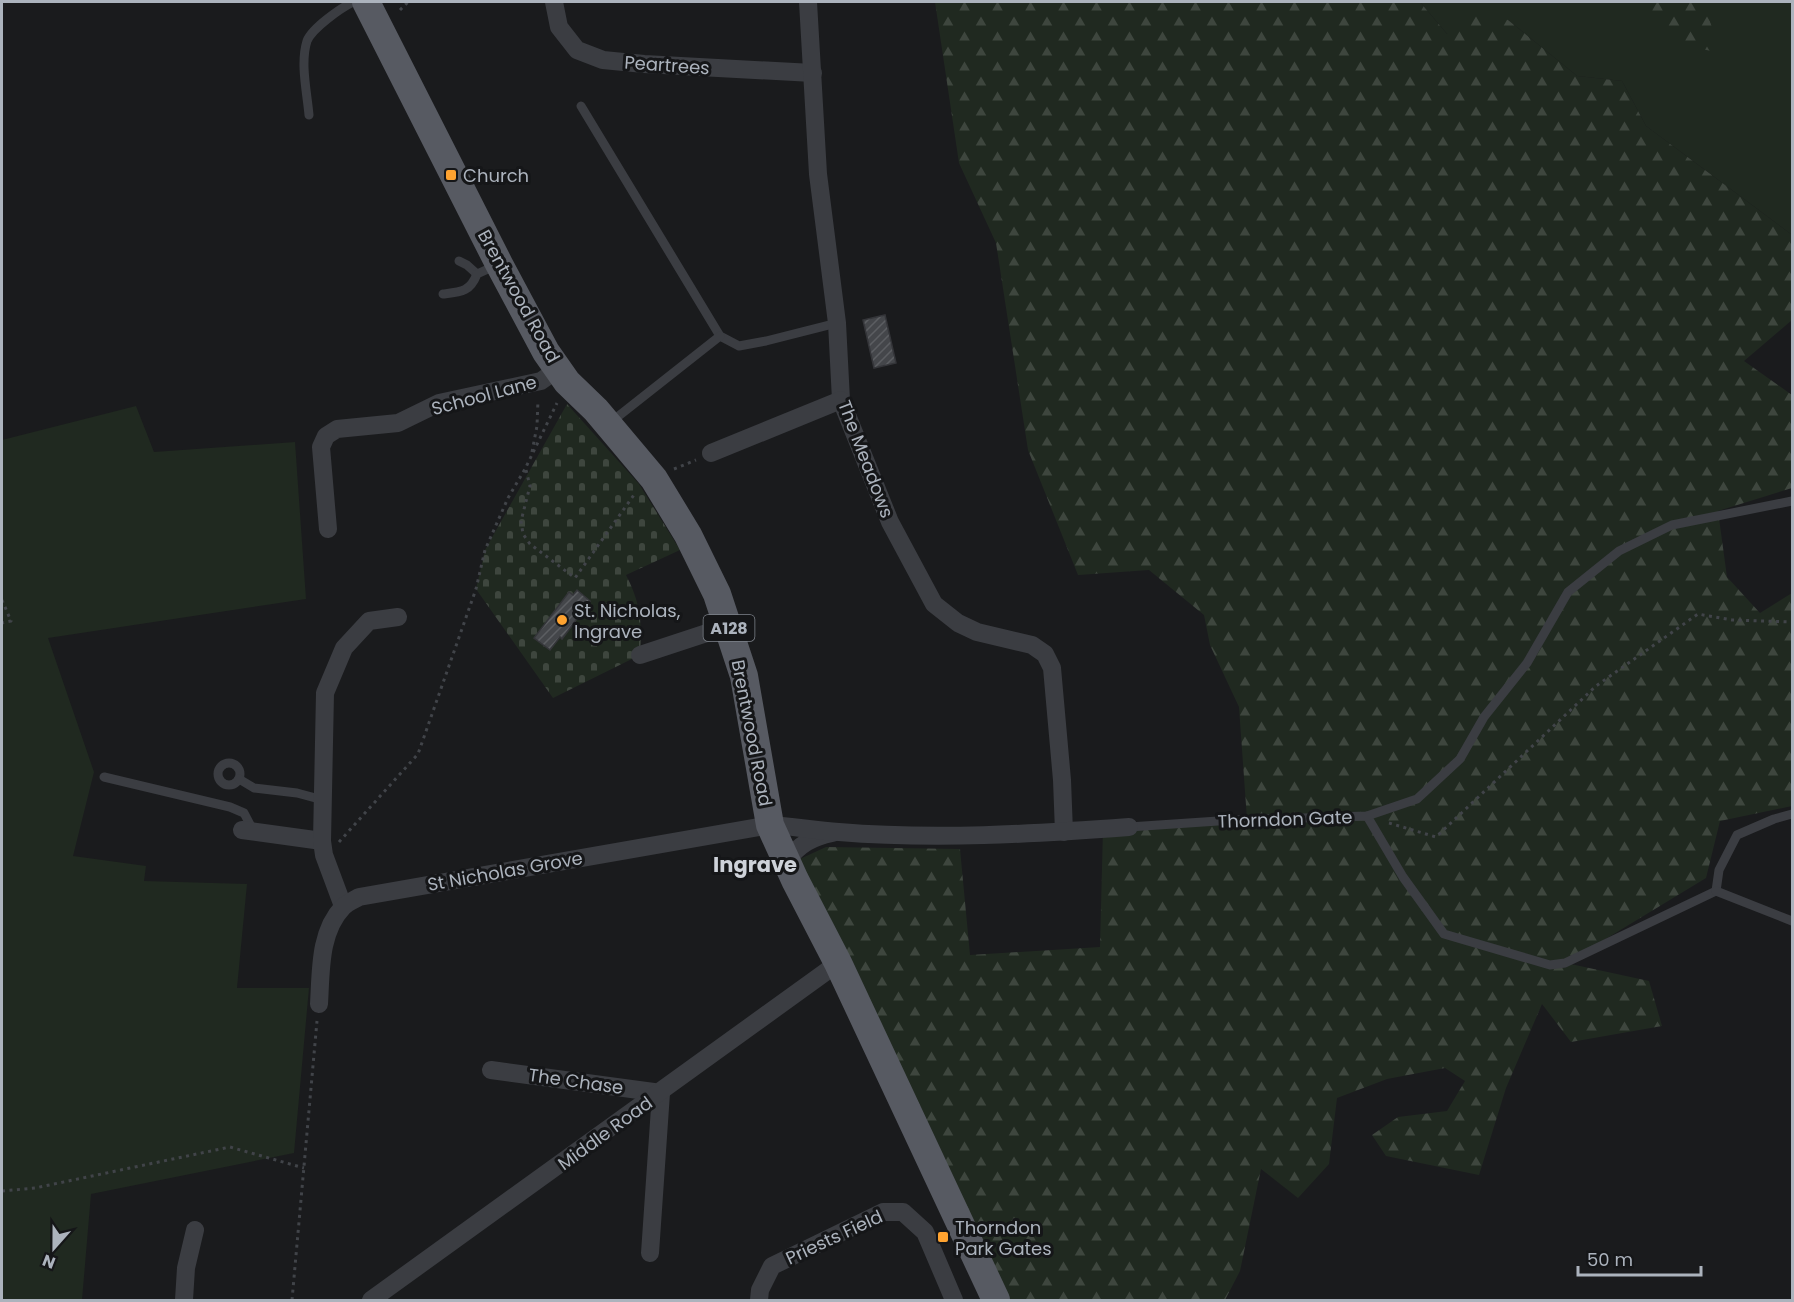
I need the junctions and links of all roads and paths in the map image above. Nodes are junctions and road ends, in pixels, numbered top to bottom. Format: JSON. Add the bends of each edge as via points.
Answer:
{"nodes":[{"id":1,"x":353,"y":2,"type":"edge"},
{"id":2,"x":366,"y":2,"type":"edge"},
{"id":3,"x":408,"y":2,"type":"edge"},
{"id":4,"x":554,"y":2,"type":"edge"},
{"id":5,"x":808,"y":2,"type":"edge"},
{"id":6,"x":400,"y":10,"type":"dead end"},
{"id":7,"x":813,"y":73,"type":"junction"},
{"id":8,"x":581,"y":106,"type":"dead end"},
{"id":9,"x":309,"y":116,"type":"dead end"},
{"id":10,"x":459,"y":261,"type":"dead end"},
{"id":11,"x":488,"y":269,"type":"junction"},
{"id":12,"x":443,"y":294,"type":"dead end"},
{"id":13,"x":837,"y":323,"type":"junction"},
{"id":14,"x":720,"y":336,"type":"junction"},
{"id":15,"x":554,"y":378,"type":"junction"},
{"id":16,"x":842,"y":400,"type":"junction"},
{"id":17,"x":608,"y":424,"type":"junction"},
{"id":18,"x":711,"y":453,"type":"joint"},
{"id":19,"x":525,"y":469,"type":"junction"},
{"id":20,"x":652,"y":476,"type":"junction"},
{"id":21,"x":1792,"y":501,"type":"edge"},
{"id":22,"x":328,"y":529,"type":"dead end"},
{"id":23,"x":2,"y":600,"type":"edge"},
{"id":24,"x":398,"y":617,"type":"dead end"},
{"id":25,"x":1792,"y":622,"type":"edge"},
{"id":26,"x":2,"y":624,"type":"edge"},
{"id":27,"x":728,"y":626,"type":"junction"},
{"id":28,"x":640,"y":655,"type":"dead end"},
{"id":29,"x":104,"y":777,"type":"dead end"},
{"id":30,"x":239,"y":779,"type":"dead end"},
{"id":31,"x":323,"y":800,"type":"junction"},
{"id":32,"x":1792,"y":814,"type":"edge"},
{"id":33,"x":1367,"y":816,"type":"junction"},
{"id":34,"x":770,"y":825,"type":"junction"},
{"id":35,"x":1129,"y":827,"type":"joint"},
{"id":36,"x":248,"y":831,"type":"joint"},
{"id":37,"x":837,"y":832,"type":"junction"},
{"id":38,"x":1064,"y":832,"type":"junction"},
{"id":39,"x":322,"y":841,"type":"junction"},
{"id":40,"x":787,"y":861,"type":"junction"},
{"id":41,"x":1716,"y":891,"type":"junction"},
{"id":42,"x":343,"y":906,"type":"junction"},
{"id":43,"x":1792,"y":921,"type":"edge"},
{"id":44,"x":838,"y":963,"type":"junction"},
{"id":45,"x":319,"y":1004,"type":"joint"},
{"id":46,"x":492,"y":1070,"type":"dead end"},
{"id":47,"x":661,"y":1093,"type":"junction"},
{"id":48,"x":304,"y":1168,"type":"junction"},
{"id":49,"x":2,"y":1191,"type":"edge"},
{"id":50,"x":195,"y":1230,"type":"dead end"},
{"id":51,"x":650,"y":1252,"type":"dead end"},
{"id":52,"x":184,"y":1300,"type":"edge"},
{"id":53,"x":292,"y":1300,"type":"edge"},
{"id":54,"x":371,"y":1300,"type":"edge"},
{"id":55,"x":759,"y":1300,"type":"edge"},
{"id":56,"x":954,"y":1300,"type":"edge"},
{"id":57,"x":996,"y":1300,"type":"edge"}],
"edges":[{"from":1,"to":9,"type":"lane","via":[[335,11],[308,39],[304,66]]},
{"from":2,"to":11,"type":"main road","name":"Brentwood Road","number":"A128"},
{"from":3,"to":6,"type":"path"},
{"from":4,"to":7,"type":"street","name":"Peartrees","via":[[559,27],[577,50],[603,60]]},
{"from":5,"to":7,"type":"street","name":"The Meadows"},
{"from":7,"to":13,"type":"street","name":"The Meadows","via":[[818,174]]},
{"from":8,"to":14,"type":"lane"},
{"from":10,"to":11,"type":"lane"},
{"from":11,"to":12,"type":"lane","via":[[472,286]]},
{"from":11,"to":15,"type":"main road","name":"Brentwood Road","number":"A128","via":[[546,352]]},
{"from":13,"to":14,"type":"lane","via":[[739,346]]},
{"from":13,"to":16,"type":"street","name":"The Meadows"},
{"from":14,"to":17,"type":"lane"},
{"from":15,"to":17,"type":"main road","name":"Brentwood Road","number":"A128"},
{"from":15,"to":19,"type":"path"},
{"from":15,"to":19,"type":"path","via":[[539,405],[531,456]]},
{"from":15,"to":22,"type":"street","name":"School Lane","via":[[439,403],[398,423],[337,429],[326,436],[321,447]]},
{"from":16,"to":18,"type":"street"},
{"from":16,"to":38,"type":"street","name":"The Meadows","via":[[890,522],[934,604],[977,632],[1032,645],[1045,654],[1052,668]]},
{"from":17,"to":20,"type":"main road","name":"Brentwood Road","number":"A128"},
{"from":18,"to":20,"type":"path"},
{"from":19,"to":20,"type":"path","via":[[530,486],[521,521],[523,534],[530,544],[575,578]]},
{"from":19,"to":39,"type":"path","via":[[485,550],[476,589],[418,754],[338,842]]},
{"from":20,"to":27,"type":"main road","name":"Brentwood Road","number":"A128","via":[[693,545]]},
{"from":21,"to":33,"type":"lane","via":[[1672,525],[1619,551],[1568,592],[1527,663],[1484,717],[1460,759],[1417,799]]},
{"from":23,"to":26,"type":"path","via":[[11,621]]},
{"from":24,"to":31,"type":"street","via":[[369,621],[344,648],[324,693]]},
{"from":25,"to":33,"type":"path","via":[[1732,620],[1698,614],[1596,687],[1436,837]]},
{"from":27,"to":28,"type":"street"},
{"from":27,"to":34,"type":"main road","name":"Brentwood Road","number":"A128","via":[[744,676]]},
{"from":29,"to":36,"type":"lane","via":[[230,807],[244,813]]},
{"from":30,"to":31,"type":"lane","via":[[254,788]]},
{"from":31,"to":39,"type":"street"},
{"from":32,"to":41,"type":"lane","via":[[1737,835],[1719,870]]},
{"from":33,"to":35,"type":"lane","name":"Thorndon Gate"},
{"from":33,"to":41,"type":"lane","name":"Thorndon Gate","via":[[1403,877],[1444,934],[1550,965],[1565,963]]},
{"from":34,"to":37,"type":"street","name":"Thorndon Gate"},
{"from":34,"to":40,"type":"main road","name":"Brentwood Road","number":"A128"},
{"from":34,"to":42,"type":"street","name":"St Nicholas Grove","via":[[359,897]]},
{"from":35,"to":38,"type":"street","name":"Thorndon Gate"},
{"from":36,"to":39,"type":"street"},
{"from":37,"to":38,"type":"street","name":"Thorndon Gate","via":[[966,836]]},
{"from":37,"to":40,"type":"street","via":[[813,837]]},
{"from":39,"to":42,"type":"street"},
{"from":40,"to":44,"type":"main road","name":"Brentwood Road","number":"A128"},
{"from":41,"to":43,"type":"lane"},
{"from":42,"to":45,"type":"street","via":[[331,923],[323,946]]},
{"from":44,"to":47,"type":"street","name":"Middle Road"},
{"from":44,"to":57,"type":"main road","name":"Brentwood Road","number":"A128"},
{"from":45,"to":48,"type":"path"},
{"from":46,"to":47,"type":"street","name":"The Chase"},
{"from":47,"to":51,"type":"street"},
{"from":47,"to":54,"type":"street","name":"Middle Road"},
{"from":48,"to":49,"type":"path","via":[[230,1147],[34,1188]]},
{"from":48,"to":53,"type":"path"},
{"from":50,"to":52,"type":"street"},
{"from":55,"to":56,"type":"street","name":"Priests Field","via":[[772,1266],[883,1212],[903,1212],[925,1232]]}]}
